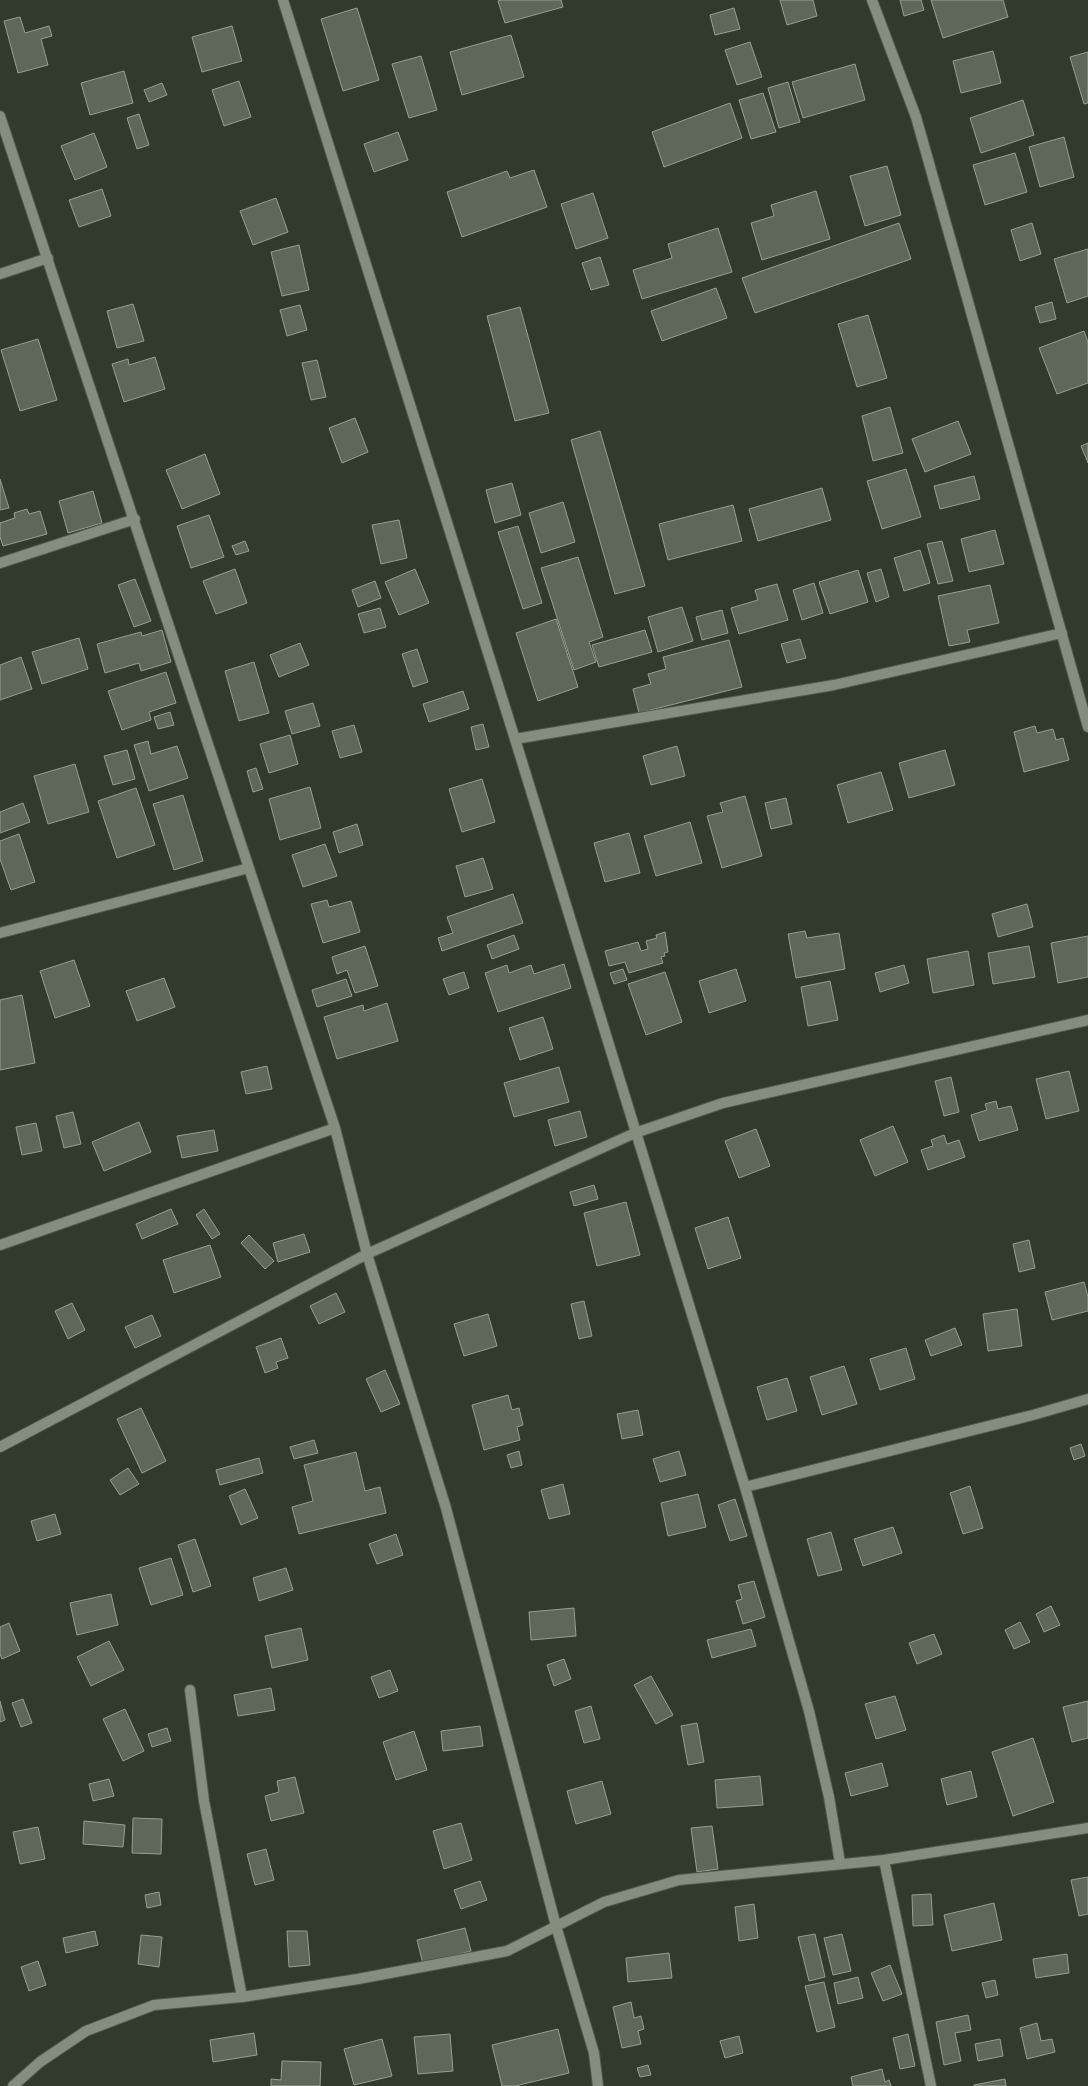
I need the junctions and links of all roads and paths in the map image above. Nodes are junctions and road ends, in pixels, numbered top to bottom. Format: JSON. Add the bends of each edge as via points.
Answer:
{"nodes":[{"id":1,"x":283,"y":0,"type":"edge"},
{"id":2,"x":872,"y":0,"type":"edge"},
{"id":3,"x":0,"y":116,"type":"edge"},
{"id":4,"x":48,"y":258,"type":"junction"},
{"id":5,"x":0,"y":274,"type":"edge"},
{"id":6,"x":135,"y":519,"type":"junction"},
{"id":7,"x":0,"y":563,"type":"edge"},
{"id":8,"x":1062,"y":633,"type":"junction"},
{"id":9,"x":1088,"y":727,"type":"edge"},
{"id":10,"x":515,"y":739,"type":"junction"},
{"id":11,"x":249,"y":868,"type":"junction"},
{"id":12,"x":0,"y":933,"type":"edge"},
{"id":13,"x":1088,"y":1020,"type":"edge"},
{"id":14,"x":335,"y":1128,"type":"junction"},
{"id":15,"x":635,"y":1133,"type":"junction"},
{"id":16,"x":0,"y":1245,"type":"edge"},
{"id":17,"x":366,"y":1254,"type":"junction"},
{"id":18,"x":1088,"y":1399,"type":"edge"},
{"id":19,"x":0,"y":1447,"type":"edge"},
{"id":20,"x":745,"y":1486,"type":"junction"},
{"id":21,"x":190,"y":1690,"type":"dead end"},
{"id":22,"x":1088,"y":1828,"type":"edge"},
{"id":23,"x":884,"y":1860,"type":"junction"},
{"id":24,"x":840,"y":1863,"type":"junction"},
{"id":25,"x":556,"y":1926,"type":"junction"},
{"id":26,"x":242,"y":1997,"type":"junction"},
{"id":27,"x":13,"y":2086,"type":"edge"},
{"id":28,"x":598,"y":2086,"type":"edge"},
{"id":29,"x":931,"y":2086,"type":"edge"}],
"edges":[{"from":1,"to":10,"type":"street"},
{"from":2,"to":8,"type":"street","via":[[916,117]]},
{"from":3,"to":4,"type":"street"},
{"from":4,"to":5,"type":"street"},
{"from":4,"to":6,"type":"street"},
{"from":6,"to":7,"type":"street"},
{"from":6,"to":11,"type":"street"},
{"from":8,"to":9,"type":"street"},
{"from":8,"to":10,"type":"street","via":[[834,685]]},
{"from":10,"to":15,"type":"street"},
{"from":11,"to":12,"type":"street"},
{"from":11,"to":14,"type":"street"},
{"from":13,"to":15,"type":"street","via":[[723,1103]]},
{"from":14,"to":16,"type":"street"},
{"from":14,"to":17,"type":"street"},
{"from":15,"to":17,"type":"street"},
{"from":15,"to":20,"type":"street"},
{"from":17,"to":19,"type":"street"},
{"from":17,"to":25,"type":"street","via":[[446,1508]]},
{"from":18,"to":20,"type":"street"},
{"from":20,"to":24,"type":"street","via":[[809,1711]]},
{"from":21,"to":26,"type":"street","via":[[204,1801]]},
{"from":22,"to":23,"type":"street"},
{"from":23,"to":24,"type":"street"},
{"from":23,"to":29,"type":"street"},
{"from":24,"to":25,"type":"street","via":[[679,1880],[604,1902]]},
{"from":25,"to":26,"type":"street","via":[[507,1950],[358,1979]]},
{"from":25,"to":28,"type":"street","via":[[594,2052]]},
{"from":26,"to":27,"type":"street","via":[[154,2005],[86,2031],[40,2062]]}]}
